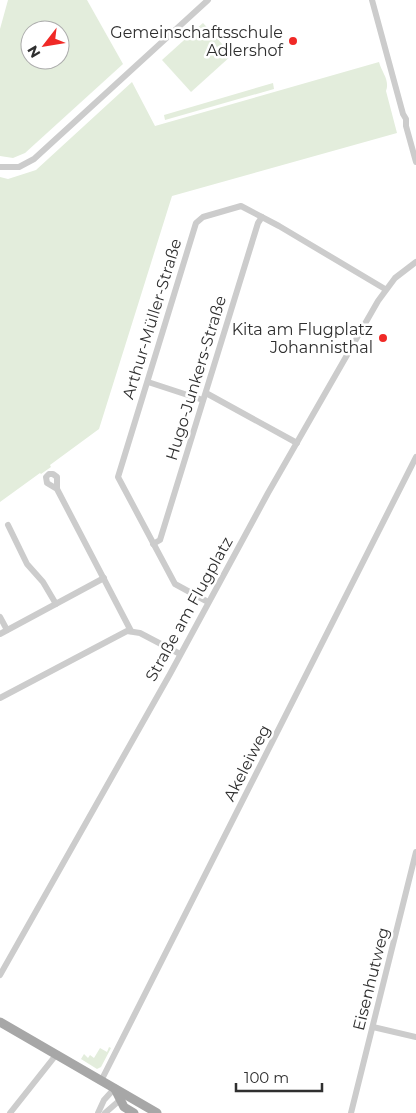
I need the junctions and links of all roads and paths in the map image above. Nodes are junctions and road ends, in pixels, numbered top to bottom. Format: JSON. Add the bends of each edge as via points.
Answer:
{"nodes":[{"id":1,"x":208,"y":0,"type":"edge"},
{"id":2,"x":372,"y":0,"type":"edge"},
{"id":3,"x":416,"y":162,"type":"edge"},
{"id":4,"x":0,"y":167,"type":"edge"},
{"id":5,"x":262,"y":217,"type":"junction"},
{"id":6,"x":415,"y":264,"type":"edge"},
{"id":7,"x":385,"y":289,"type":"junction"},
{"id":8,"x":148,"y":382,"type":"junction"},
{"id":9,"x":204,"y":396,"type":"junction"},
{"id":10,"x":296,"y":443,"type":"junction"},
{"id":11,"x":416,"y":457,"type":"edge"},
{"id":12,"x":57,"y":489,"type":"dead end"},
{"id":13,"x":8,"y":525,"type":"dead end"},
{"id":14,"x":153,"y":544,"type":"junction"},
{"id":15,"x":104,"y":578,"type":"junction"},
{"id":16,"x":208,"y":602,"type":"junction"},
{"id":17,"x":56,"y":604,"type":"junction"},
{"id":18,"x":0,"y":617,"type":"edge"},
{"id":19,"x":7,"y":630,"type":"junction"},
{"id":20,"x":131,"y":631,"type":"junction"},
{"id":21,"x":0,"y":634,"type":"edge"},
{"id":22,"x":180,"y":654,"type":"junction"},
{"id":23,"x":0,"y":698,"type":"edge"},
{"id":24,"x":416,"y":852,"type":"edge"},
{"id":25,"x":0,"y":975,"type":"edge"},
{"id":26,"x":1,"y":1024,"type":"edge"},
{"id":27,"x":373,"y":1027,"type":"junction"},
{"id":28,"x":416,"y":1037,"type":"edge"},
{"id":29,"x":56,"y":1055,"type":"junction"},
{"id":30,"x":101,"y":1081,"type":"junction"},
{"id":31,"x":114,"y":1089,"type":"junction"},
{"id":32,"x":120,"y":1100,"type":"junction"},
{"id":33,"x":10,"y":1113,"type":"edge"},
{"id":34,"x":98,"y":1113,"type":"edge"},
{"id":35,"x":106,"y":1113,"type":"edge"},
{"id":36,"x":134,"y":1113,"type":"edge"},
{"id":37,"x":157,"y":1113,"type":"edge"},
{"id":38,"x":351,"y":1113,"type":"edge"}],
"edges":[{"from":1,"to":4,"type":"street","via":[[30,162],[19,167]]},
{"from":2,"to":3,"type":"street","via":[[402,120]]},
{"from":5,"to":7,"type":"street","name":"Arthur-Müller-Straße"},
{"from":5,"to":8,"type":"street","name":"Arthur-Müller-Straße","via":[[241,206],[203,217],[196,223]]},
{"from":5,"to":9,"type":"street","name":"Hugo-Junkers-Straße"},
{"from":6,"to":7,"type":"street","name":"Straße am Flugplatz"},
{"from":7,"to":10,"type":"street","name":"Straße am Flugplatz"},
{"from":8,"to":9,"type":"street"},
{"from":8,"to":14,"type":"street","name":"Arthur-Müller-Straße","via":[[118,477]]},
{"from":9,"to":10,"type":"street"},
{"from":9,"to":14,"type":"street","name":"Hugo-Junkers-Straße","via":[[160,540]]},
{"from":10,"to":16,"type":"street","name":"Straße am Flugplatz"},
{"from":11,"to":30,"type":"street","name":"Akeleiweg"},
{"from":12,"to":15,"type":"street"},
{"from":13,"to":17,"type":"street","via":[[28,564]]},
{"from":14,"to":16,"type":"street","name":"Arthur-Müller-Straße","via":[[175,584]]},
{"from":15,"to":17,"type":"street"},
{"from":15,"to":20,"type":"street"},
{"from":16,"to":22,"type":"street","name":"Straße am Flugplatz"},
{"from":17,"to":19,"type":"street"},
{"from":18,"to":19,"type":"street"},
{"from":19,"to":21,"type":"street"},
{"from":20,"to":22,"type":"street","via":[[140,632]]},
{"from":20,"to":23,"type":"street"},
{"from":22,"to":25,"type":"street","name":"Straße am Flugplatz"},
{"from":24,"to":27,"type":"street","name":"Eisenhutweg"},
{"from":26,"to":29,"type":"main road"},
{"from":27,"to":28,"type":"street"},
{"from":27,"to":38,"type":"street","name":"Eisenhutweg"},
{"from":29,"to":30,"type":"main road"},
{"from":29,"to":33,"type":"street"},
{"from":30,"to":31,"type":"main road"},
{"from":31,"to":32,"type":"main road"},
{"from":31,"to":34,"type":"street"},
{"from":31,"to":37,"type":"main road"},
{"from":32,"to":35,"type":"street"},
{"from":32,"to":36,"type":"main road"}]}
